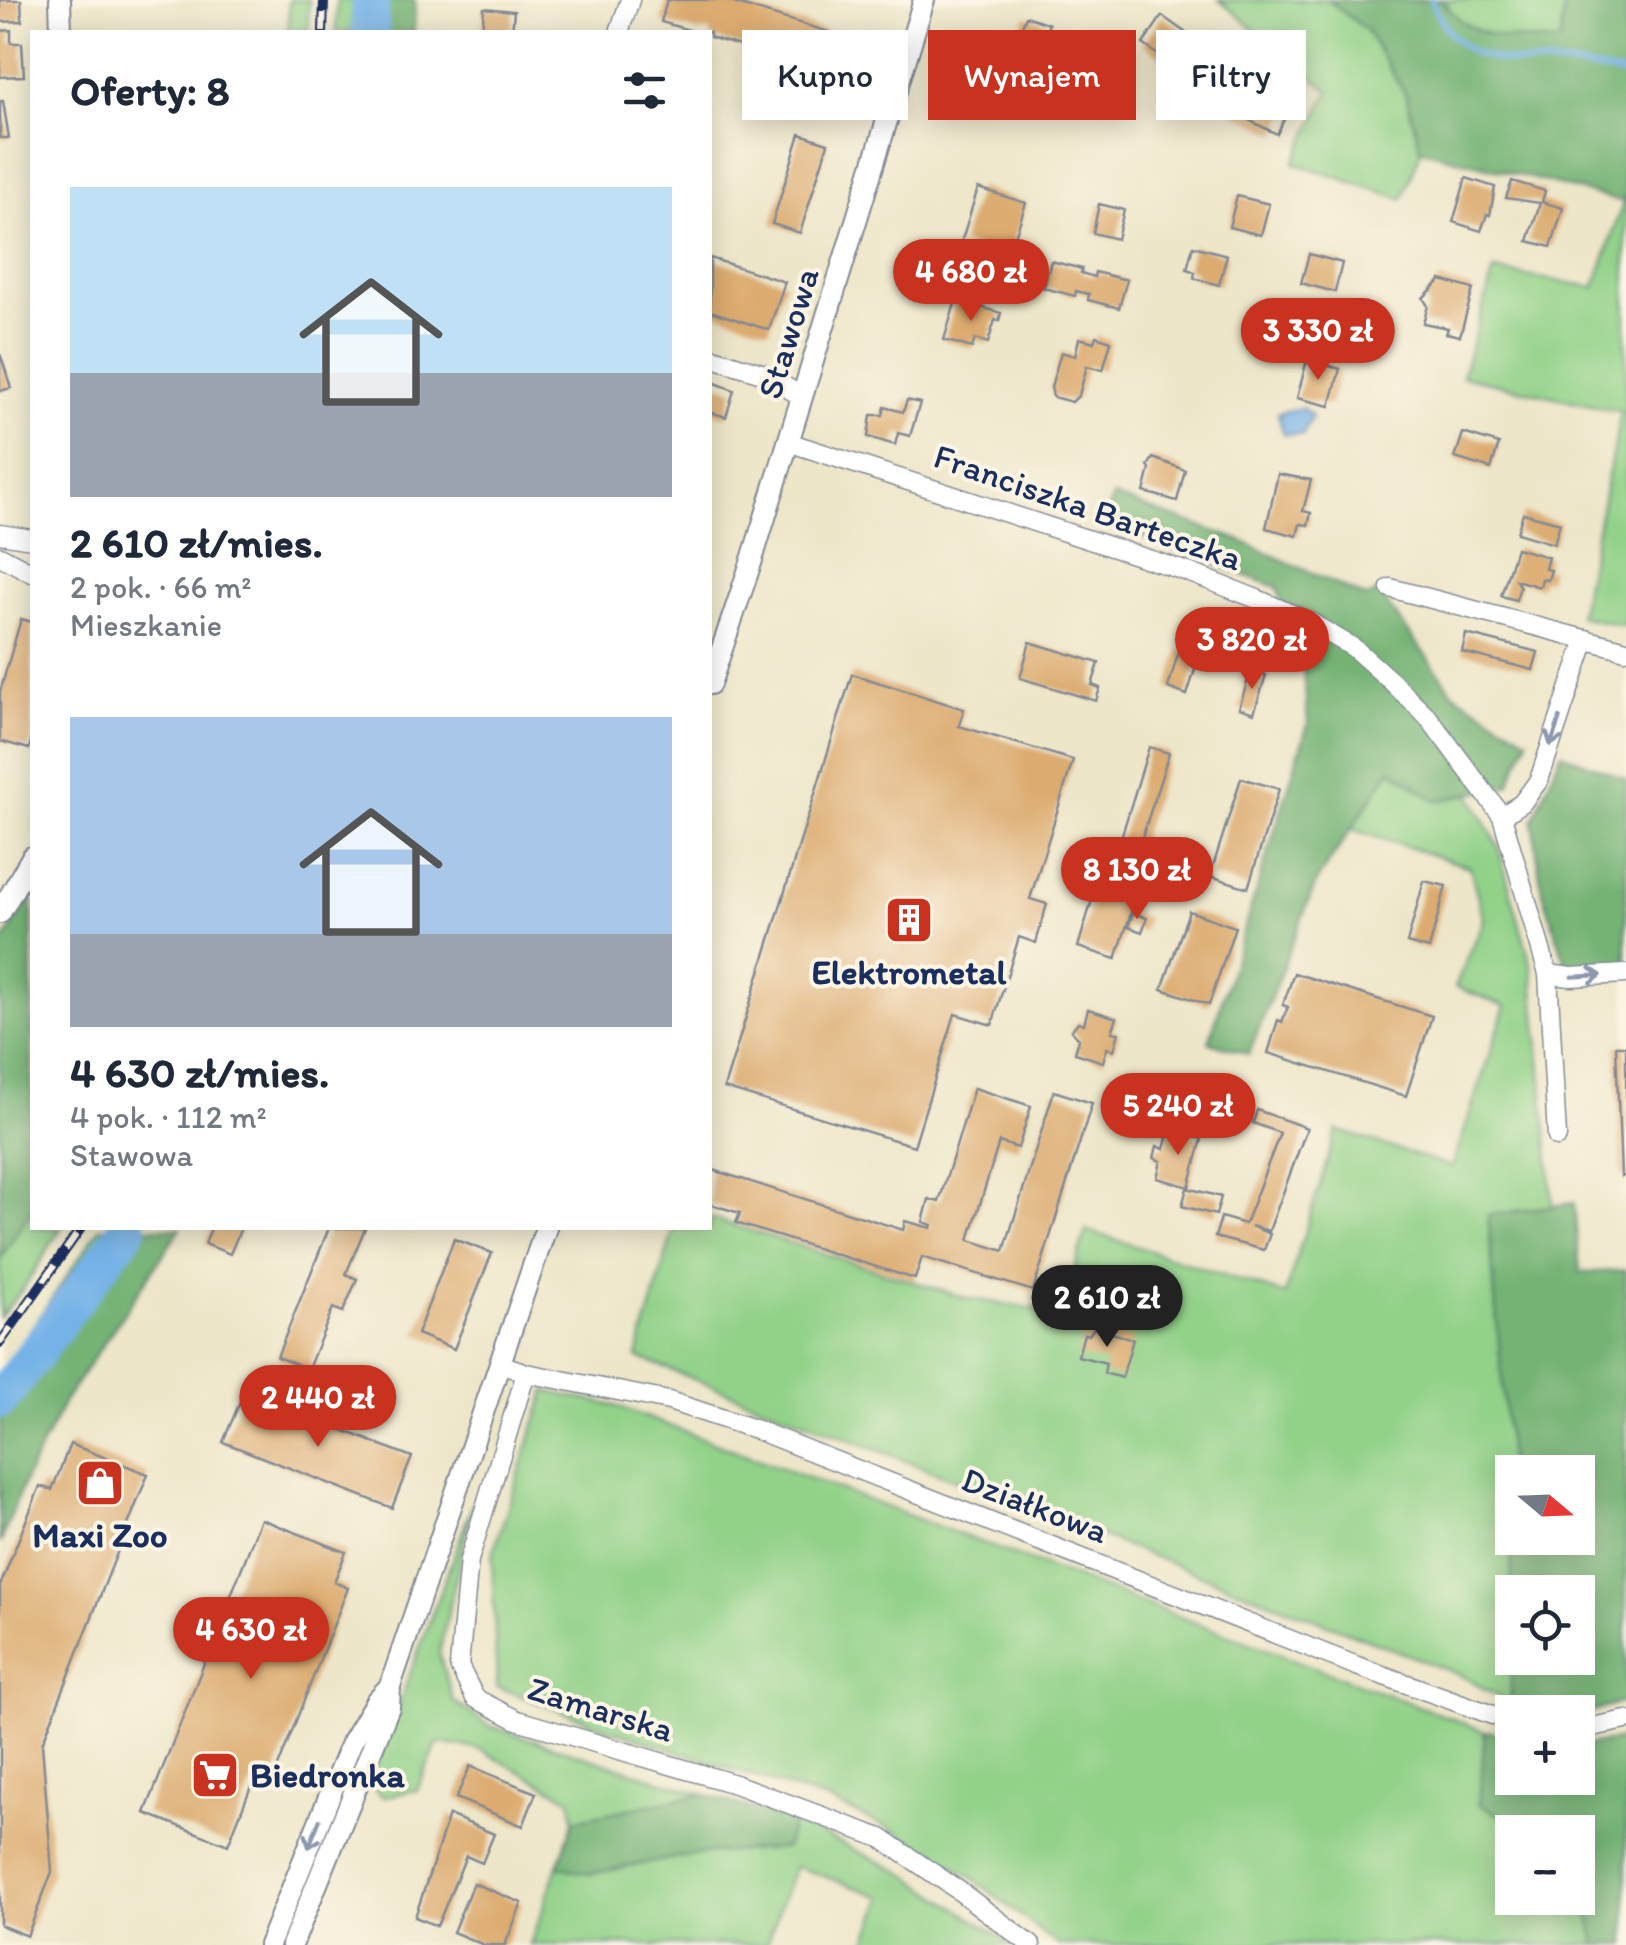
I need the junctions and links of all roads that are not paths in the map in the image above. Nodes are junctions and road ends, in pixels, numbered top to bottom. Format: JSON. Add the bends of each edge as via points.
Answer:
{"nodes":[{"id":1,"x":60,"y":0,"type":"edge"},
{"id":2,"x":630,"y":0,"type":"edge"},
{"id":3,"x":924,"y":0,"type":"edge"},
{"id":4,"x":61,"y":30,"type":"edge"},
{"id":5,"x":620,"y":30,"type":"edge"},
{"id":6,"x":712,"y":358,"type":"edge"},
{"id":7,"x":802,"y":397,"type":"junction"},
{"id":8,"x":788,"y":442,"type":"junction"},
{"id":9,"x":0,"y":534,"type":"edge"},
{"id":10,"x":30,"y":538,"type":"edge"},
{"id":11,"x":0,"y":556,"type":"edge"},
{"id":12,"x":30,"y":572,"type":"edge"},
{"id":13,"x":1390,"y":588,"type":"dead end"},
{"id":14,"x":1586,"y":639,"type":"junction"},
{"id":15,"x":1626,"y":650,"type":"edge"},
{"id":16,"x":712,"y":678,"type":"edge"},
{"id":17,"x":1502,"y":816,"type":"junction"},
{"id":18,"x":30,"y":861,"type":"edge"},
{"id":19,"x":0,"y":914,"type":"edge"},
{"id":20,"x":1548,"y":974,"type":"junction"},
{"id":21,"x":1626,"y":974,"type":"edge"},
{"id":22,"x":1557,"y":1137,"type":"dead end"},
{"id":23,"x":545,"y":1230,"type":"edge"},
{"id":24,"x":500,"y":1364,"type":"junction"},
{"id":25,"x":526,"y":1373,"type":"junction"},
{"id":26,"x":390,"y":1686,"type":"junction"},
{"id":27,"x":1495,"y":1716,"type":"edge"},
{"id":28,"x":1626,"y":1720,"type":"edge"},
{"id":29,"x":1595,"y":1726,"type":"edge"},
{"id":30,"x":270,"y":1943,"type":"edge"},
{"id":31,"x":292,"y":1945,"type":"edge"},
{"id":32,"x":1031,"y":1945,"type":"edge"}],
"edges":[{"from":1,"to":4,"type":"street"},
{"from":2,"to":5,"type":"street"},
{"from":3,"to":7,"type":"street","name":"Stawowa"},
{"from":6,"to":7,"type":"street","via":[[764,374]]},
{"from":7,"to":8,"type":"street","name":"Stawowa"},
{"from":8,"to":16,"type":"street","name":"Stawowa"},
{"from":8,"to":17,"type":"street","name":"Franciszka Barteczka","via":[[1188,572],[1310,622],[1354,648],[1428,717]]},
{"from":9,"to":10,"type":"street"},
{"from":11,"to":12,"type":"street"},
{"from":13,"to":14,"type":"street"},
{"from":14,"to":15,"type":"street"},
{"from":14,"to":17,"type":"street","one_way":true,"via":[[1539,780]]},
{"from":17,"to":20,"type":"street"},
{"from":18,"to":19,"type":"street"},
{"from":20,"to":21,"type":"street","one_way":true},
{"from":20,"to":22,"type":"street"},
{"from":23,"to":24,"type":"street"},
{"from":24,"to":25,"type":"street"},
{"from":24,"to":26,"type":"street"},
{"from":25,"to":27,"type":"street","name":"Działkowa","via":[[654,1397],[754,1430]]},
{"from":25,"to":32,"type":"street","name":"Zamarska","via":[[469,1560],[459,1666],[475,1698],[517,1720],[735,1784],[881,1838]]},
{"from":26,"to":30,"type":"street","one_way":true,"via":[[351,1743]]},
{"from":26,"to":31,"type":"street","via":[[389,1707]]},
{"from":28,"to":29,"type":"street"}]}
